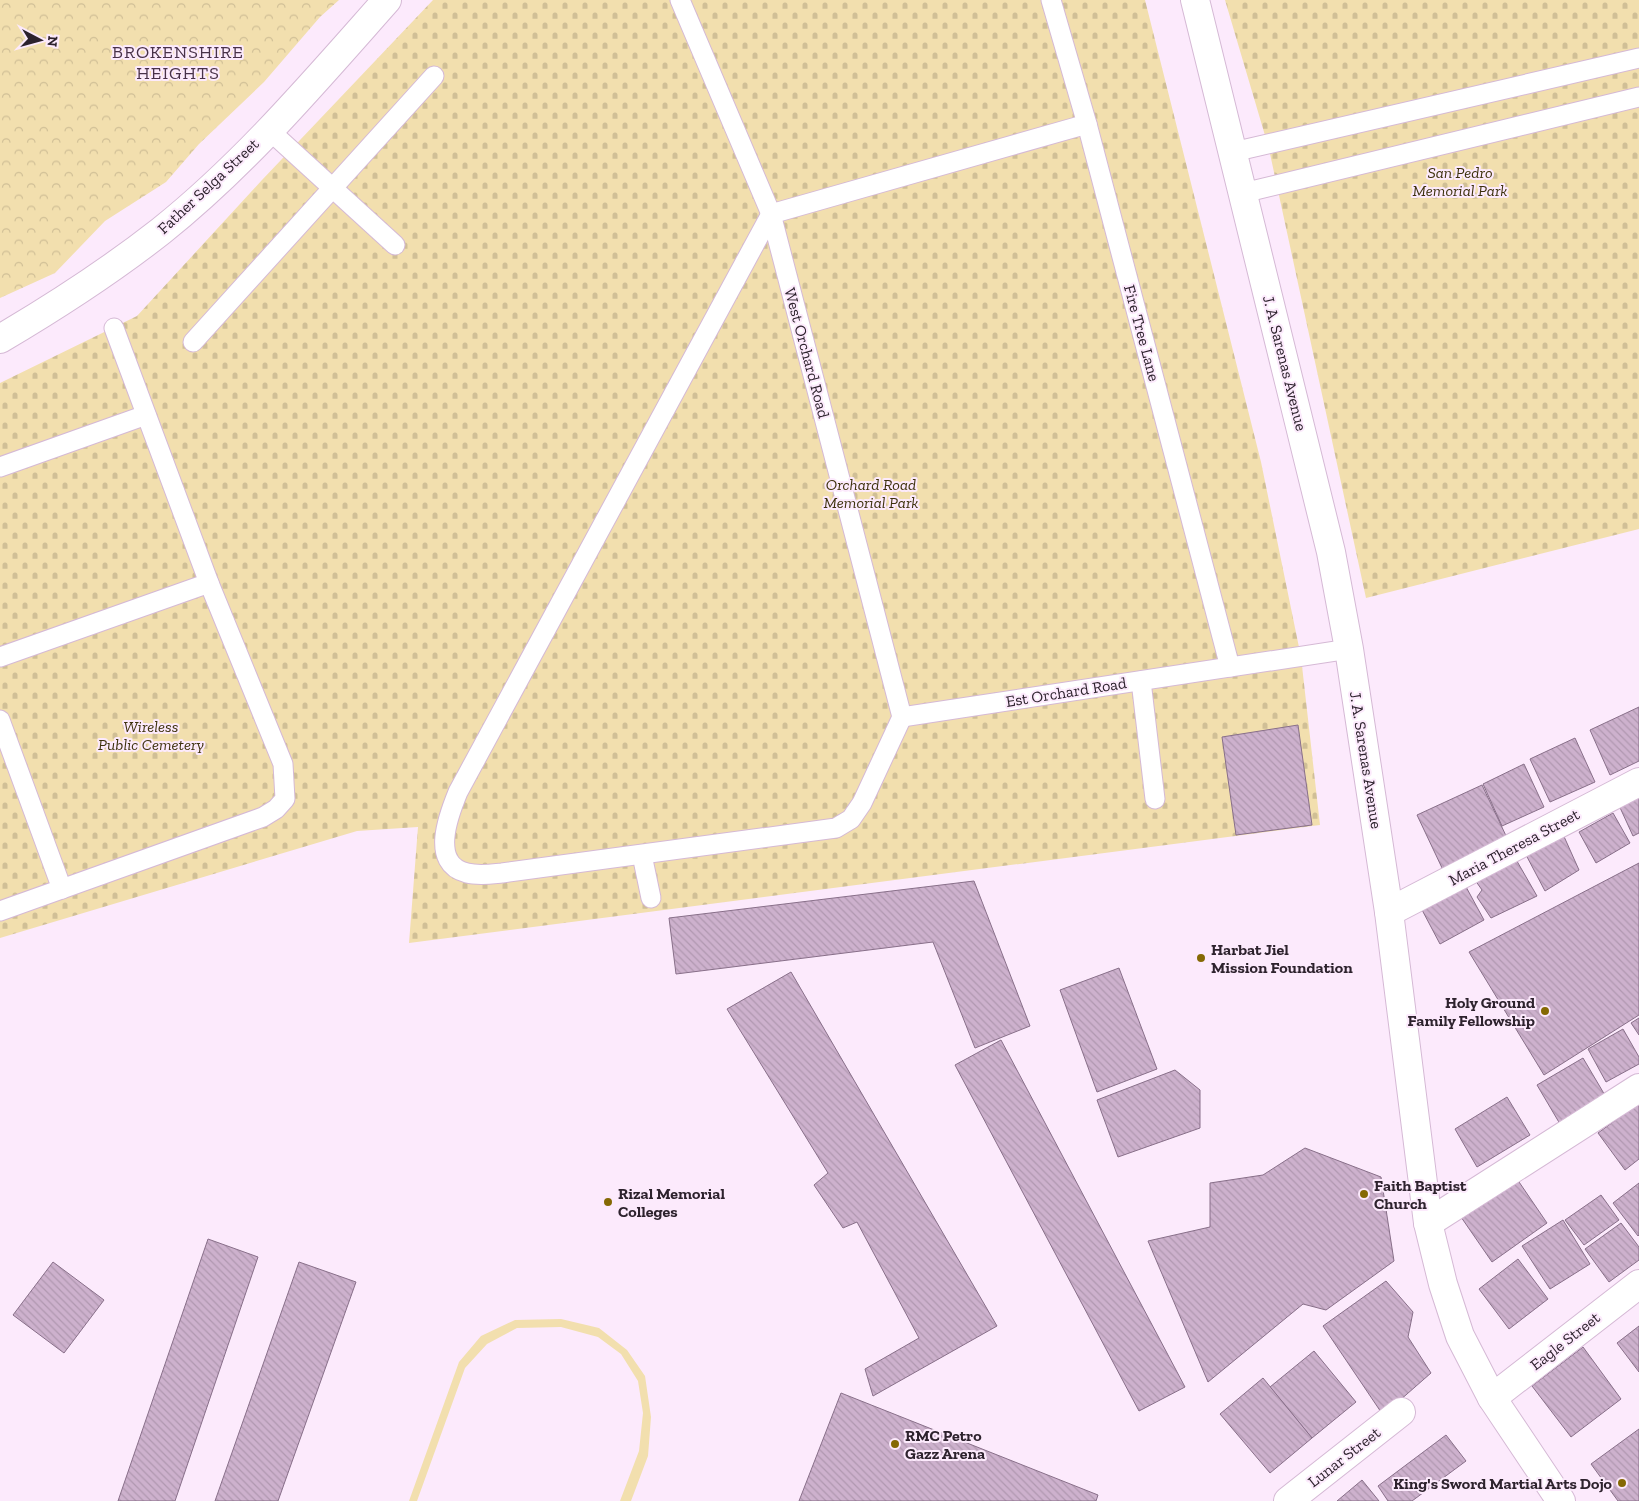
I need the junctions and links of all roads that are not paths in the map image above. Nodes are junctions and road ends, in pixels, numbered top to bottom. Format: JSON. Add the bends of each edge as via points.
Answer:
{"nodes":[{"id":1,"x":387,"y":0,"type":"edge"},
{"id":2,"x":680,"y":0,"type":"edge"},
{"id":3,"x":1051,"y":0,"type":"edge"},
{"id":4,"x":1195,"y":0,"type":"edge"},
{"id":5,"x":1639,"y":58,"type":"edge"},
{"id":6,"x":434,"y":76,"type":"dead end"},
{"id":7,"x":1639,"y":97,"type":"edge"},
{"id":8,"x":1087,"y":124,"type":"junction"},
{"id":9,"x":269,"y":130,"type":"junction"},
{"id":10,"x":1232,"y":152,"type":"junction"},
{"id":11,"x":332,"y":187,"type":"junction"},
{"id":12,"x":1242,"y":193,"type":"junction"},
{"id":13,"x":772,"y":214,"type":"junction"},
{"id":14,"x":395,"y":245,"type":"dead end"},
{"id":15,"x":114,"y":328,"type":"dead end"},
{"id":16,"x":0,"y":339,"type":"edge"},
{"id":17,"x":193,"y":342,"type":"dead end"},
{"id":18,"x":146,"y":416,"type":"junction"},
{"id":19,"x":0,"y":467,"type":"edge"},
{"id":20,"x":209,"y":583,"type":"junction"},
{"id":21,"x":1349,"y":649,"type":"junction"},
{"id":22,"x":0,"y":657,"type":"edge"},
{"id":23,"x":1230,"y":667,"type":"junction"},
{"id":24,"x":1141,"y":681,"type":"junction"},
{"id":25,"x":902,"y":717,"type":"junction"},
{"id":26,"x":0,"y":720,"type":"edge"},
{"id":27,"x":1639,"y":782,"type":"edge"},
{"id":28,"x":1155,"y":799,"type":"dead end"},
{"id":29,"x":642,"y":855,"type":"junction"},
{"id":30,"x":62,"y":889,"type":"junction"},
{"id":31,"x":651,"y":898,"type":"dead end"},
{"id":32,"x":0,"y":911,"type":"edge"},
{"id":33,"x":1390,"y":912,"type":"junction"},
{"id":34,"x":1639,"y":1088,"type":"edge"},
{"id":35,"x":1428,"y":1223,"type":"junction"},
{"id":36,"x":1639,"y":1284,"type":"edge"},
{"id":37,"x":1492,"y":1398,"type":"junction"},
{"id":38,"x":1401,"y":1412,"type":"dead end"},
{"id":39,"x":1288,"y":1501,"type":"edge"},
{"id":40,"x":1561,"y":1501,"type":"edge"}],
"edges":[{"from":1,"to":9,"type":"main road","name":"Father Selga Street"},
{"from":2,"to":13,"type":"lane","name":"West Orchard Road"},
{"from":3,"to":8,"type":"lane","name":"Fire Tree Lane"},
{"from":4,"to":10,"type":"main road","name":"J. A. Sarenas Avenue"},
{"from":5,"to":10,"type":"lane"},
{"from":6,"to":11,"type":"lane"},
{"from":7,"to":12,"type":"lane"},
{"from":8,"to":13,"type":"lane"},
{"from":8,"to":23,"type":"lane","name":"Fire Tree Lane"},
{"from":9,"to":11,"type":"lane"},
{"from":9,"to":16,"type":"main road","name":"Father Selga Street","via":[[162,230],[86,286]]},
{"from":10,"to":12,"type":"main road","name":"J. A. Sarenas Avenue"},
{"from":11,"to":14,"type":"lane"},
{"from":11,"to":17,"type":"lane"},
{"from":12,"to":21,"type":"main road","name":"J. A. Sarenas Avenue","via":[[1331,552]]},
{"from":13,"to":25,"type":"lane","name":"West Orchard Road"},
{"from":13,"to":29,"type":"lane","via":[[458,792],[444,835],[447,855],[454,866],[465,873],[482,874]]},
{"from":15,"to":18,"type":"lane"},
{"from":18,"to":19,"type":"lane"},
{"from":18,"to":20,"type":"lane"},
{"from":20,"to":22,"type":"lane"},
{"from":20,"to":30,"type":"lane","via":[[283,764],[285,799],[263,817]]},
{"from":21,"to":23,"type":"lane","name":"Est Orchard Road"},
{"from":21,"to":33,"type":"main road","name":"J. A. Sarenas Avenue"},
{"from":23,"to":24,"type":"lane","name":"Est Orchard Road"},
{"from":24,"to":25,"type":"lane","name":"Est Orchard Road"},
{"from":24,"to":28,"type":"lane"},
{"from":25,"to":29,"type":"lane","via":[[862,803],[851,819],[836,828]]},
{"from":26,"to":30,"type":"lane"},
{"from":27,"to":33,"type":"main road","name":"Maria Theresa Street"},
{"from":29,"to":31,"type":"lane"},
{"from":30,"to":32,"type":"lane"},
{"from":33,"to":35,"type":"main road","name":"J. A. Sarenas Avenue"},
{"from":34,"to":35,"type":"main road"},
{"from":35,"to":37,"type":"main road","name":"J. A. Sarenas Avenue","via":[[1460,1336]]},
{"from":36,"to":37,"type":"main road","name":"Eagle Street"},
{"from":37,"to":40,"type":"main road","name":"J. A. Sarenas Avenue"},
{"from":38,"to":39,"type":"main road","name":"Lunar Street"}]}
